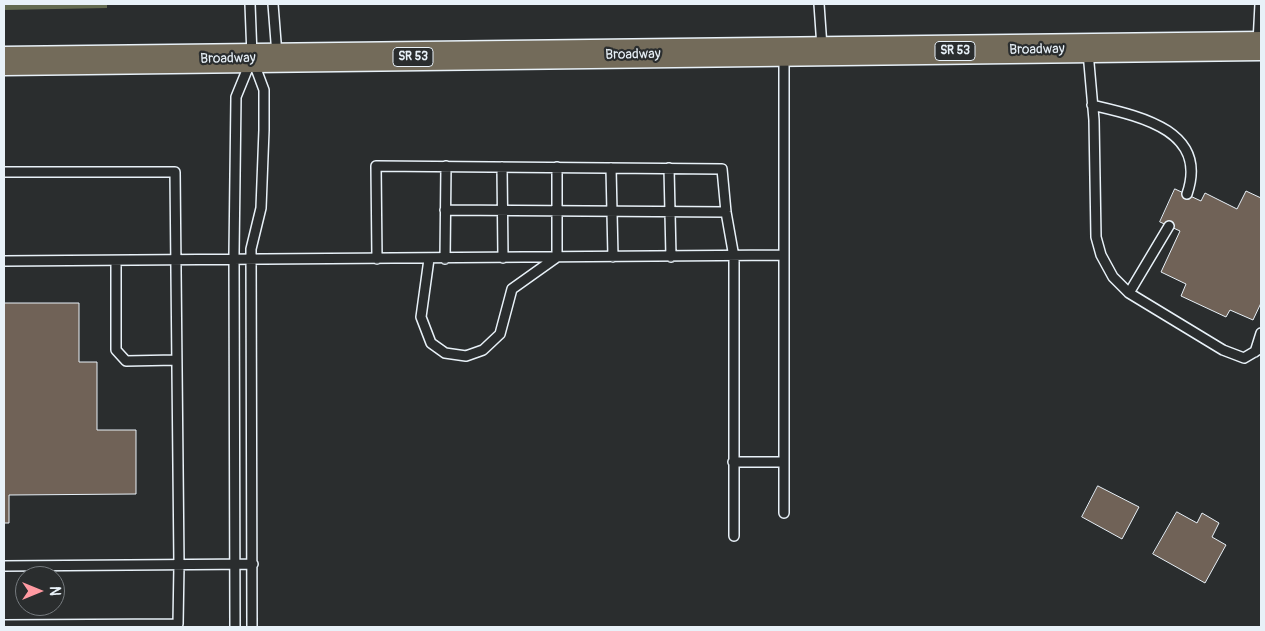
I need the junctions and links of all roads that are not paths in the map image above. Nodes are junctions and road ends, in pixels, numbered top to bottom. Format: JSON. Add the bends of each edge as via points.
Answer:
{"nodes":[{"id":1,"x":250,"y":4,"type":"edge"},
{"id":2,"x":273,"y":4,"type":"edge"},
{"id":3,"x":819,"y":4,"type":"edge"},
{"id":4,"x":1260,"y":4,"type":"edge"},
{"id":5,"x":1260,"y":46,"type":"edge"},
{"id":6,"x":1087,"y":49,"type":"junction"},
{"id":7,"x":784,"y":53,"type":"junction"},
{"id":8,"x":823,"y":53,"type":"junction"},
{"id":9,"x":264,"y":58,"type":"junction"},
{"id":10,"x":4,"y":61,"type":"edge"},
{"id":11,"x":1092,"y":105,"type":"junction"},
{"id":12,"x":446,"y":166,"type":"junction"},
{"id":13,"x":502,"y":167,"type":"junction"},
{"id":14,"x":557,"y":167,"type":"junction"},
{"id":15,"x":611,"y":168,"type":"junction"},
{"id":16,"x":669,"y":168,"type":"junction"},
{"id":17,"x":4,"y":172,"type":"edge"},
{"id":18,"x":1187,"y":194,"type":"dead end"},
{"id":19,"x":445,"y":210,"type":"junction"},
{"id":20,"x":504,"y":211,"type":"junction"},
{"id":21,"x":558,"y":211,"type":"junction"},
{"id":22,"x":613,"y":212,"type":"junction"},
{"id":23,"x":670,"y":212,"type":"junction"},
{"id":24,"x":726,"y":212,"type":"junction"},
{"id":25,"x":1170,"y":226,"type":"dead end"},
{"id":26,"x":784,"y":255,"type":"junction"},
{"id":27,"x":556,"y":257,"type":"junction"},
{"id":28,"x":613,"y":257,"type":"junction"},
{"id":29,"x":671,"y":257,"type":"junction"},
{"id":30,"x":734,"y":257,"type":"junction"},
{"id":31,"x":503,"y":258,"type":"junction"},
{"id":32,"x":377,"y":259,"type":"junction"},
{"id":33,"x":429,"y":259,"type":"junction"},
{"id":34,"x":445,"y":259,"type":"junction"},
{"id":35,"x":116,"y":260,"type":"junction"},
{"id":36,"x":176,"y":260,"type":"junction"},
{"id":37,"x":234,"y":260,"type":"junction"},
{"id":38,"x":251,"y":260,"type":"junction"},
{"id":39,"x":4,"y":261,"type":"edge"},
{"id":40,"x":1129,"y":293,"type":"junction"},
{"id":41,"x":1261,"y":333,"type":"edge"},
{"id":42,"x":1258,"y":350,"type":"edge"},
{"id":43,"x":176,"y":360,"type":"junction"},
{"id":44,"x":733,"y":462,"type":"junction"},
{"id":45,"x":784,"y":462,"type":"junction"},
{"id":46,"x":784,"y":513,"type":"dead end"},
{"id":47,"x":734,"y":536,"type":"dead end"},
{"id":48,"x":235,"y":564,"type":"junction"},
{"id":49,"x":253,"y":564,"type":"junction"},
{"id":50,"x":179,"y":565,"type":"junction"},
{"id":51,"x":4,"y":566,"type":"edge"},
{"id":52,"x":4,"y":625,"type":"edge"},
{"id":53,"x":235,"y":627,"type":"edge"},
{"id":54,"x":252,"y":627,"type":"edge"}],
"edges":[{"from":1,"to":9,"type":"lane"},
{"from":2,"to":9,"type":"lane"},
{"from":3,"to":8,"type":"lane"},
{"from":4,"to":5,"type":"lane"},
{"from":5,"to":6,"type":"main road","name":"Broadway","number":"SR 53"},
{"from":6,"to":8,"type":"main road","name":"Broadway","number":"SR 53"},
{"from":6,"to":11,"type":"lane"},
{"from":7,"to":8,"type":"main road","name":"Broadway","number":"SR 53"},
{"from":7,"to":9,"type":"main road","name":"Broadway","number":"SR 53"},
{"from":7,"to":26,"type":"lane"},
{"from":9,"to":10,"type":"main road","name":"Broadway","number":"SR 53"},
{"from":9,"to":37,"type":"lane","via":[[236,97]]},
{"from":9,"to":38,"type":"lane","via":[[261,208]]},
{"from":11,"to":18,"type":"lane","via":[[1168,129],[1184,147],[1190,164],[1192,180]]},
{"from":11,"to":40,"type":"lane","via":[[1096,237],[1101,256],[1113,277]]},
{"from":12,"to":13,"type":"lane"},
{"from":12,"to":19,"type":"lane"},
{"from":12,"to":32,"type":"lane","via":[[376,166]]},
{"from":13,"to":14,"type":"lane"},
{"from":13,"to":20,"type":"lane"},
{"from":14,"to":15,"type":"lane"},
{"from":14,"to":21,"type":"lane"},
{"from":15,"to":16,"type":"lane"},
{"from":15,"to":22,"type":"lane"},
{"from":16,"to":23,"type":"lane"},
{"from":16,"to":24,"type":"lane","via":[[722,169]]},
{"from":17,"to":36,"type":"lane","via":[[175,172]]},
{"from":19,"to":20,"type":"lane"},
{"from":19,"to":34,"type":"lane"},
{"from":20,"to":21,"type":"lane"},
{"from":20,"to":31,"type":"lane"},
{"from":21,"to":22,"type":"lane"},
{"from":21,"to":27,"type":"lane"},
{"from":22,"to":23,"type":"lane"},
{"from":22,"to":28,"type":"lane"},
{"from":23,"to":24,"type":"lane"},
{"from":23,"to":29,"type":"lane"},
{"from":24,"to":30,"type":"lane"},
{"from":25,"to":40,"type":"lane"},
{"from":26,"to":30,"type":"lane"},
{"from":26,"to":45,"type":"lane"},
{"from":27,"to":28,"type":"lane"},
{"from":27,"to":31,"type":"lane"},
{"from":27,"to":33,"type":"lane","via":[[512,288],[500,334],[484,350],[466,356],[445,353],[431,343],[421,317]]},
{"from":28,"to":29,"type":"lane"},
{"from":29,"to":30,"type":"lane"},
{"from":30,"to":44,"type":"lane"},
{"from":31,"to":34,"type":"lane"},
{"from":32,"to":33,"type":"lane"},
{"from":32,"to":38,"type":"lane"},
{"from":33,"to":34,"type":"lane"},
{"from":35,"to":36,"type":"lane"},
{"from":35,"to":39,"type":"lane"},
{"from":35,"to":43,"type":"lane","via":[[116,350],[126,361]]},
{"from":36,"to":37,"type":"lane"},
{"from":36,"to":43,"type":"lane"},
{"from":37,"to":38,"type":"lane"},
{"from":37,"to":48,"type":"lane"},
{"from":38,"to":49,"type":"lane"},
{"from":40,"to":42,"type":"lane","via":[[1223,350],[1244,358]]},
{"from":41,"to":42,"type":"lane"},
{"from":43,"to":50,"type":"lane"},
{"from":44,"to":45,"type":"lane"},
{"from":44,"to":47,"type":"lane"},
{"from":45,"to":46,"type":"lane"},
{"from":48,"to":49,"type":"lane"},
{"from":48,"to":50,"type":"lane"},
{"from":48,"to":53,"type":"lane"},
{"from":49,"to":54,"type":"lane"},
{"from":50,"to":51,"type":"lane"},
{"from":50,"to":52,"type":"lane","via":[[178,624]]}]}
